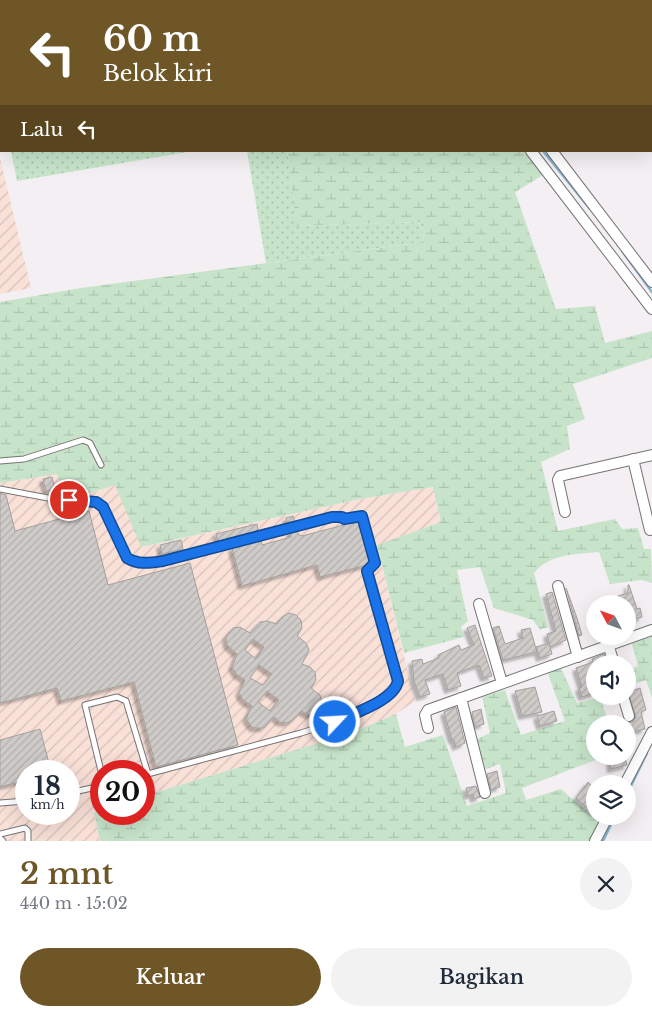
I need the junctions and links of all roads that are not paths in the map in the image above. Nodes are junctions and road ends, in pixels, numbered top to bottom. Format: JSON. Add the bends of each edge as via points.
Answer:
{"nodes":[{"id":1,"x":532,"y":152,"type":"edge"},
{"id":2,"x":553,"y":152,"type":"edge"},
{"id":3,"x":652,"y":282,"type":"edge"},
{"id":4,"x":652,"y":308,"type":"edge"},
{"id":5,"x":652,"y":455,"type":"edge"},
{"id":6,"x":633,"y":459,"type":"junction"},
{"id":7,"x":0,"y":461,"type":"edge"},
{"id":8,"x":101,"y":465,"type":"dead end"},
{"id":9,"x":0,"y":489,"type":"edge"},
{"id":10,"x":565,"y":512,"type":"dead end"},
{"id":11,"x":650,"y":530,"type":"dead end"},
{"id":12,"x":558,"y":586,"type":"dead end"},
{"id":13,"x":479,"y":604,"type":"dead end"},
{"id":14,"x":652,"y":630,"type":"edge"},
{"id":15,"x":609,"y":647,"type":"junction"},
{"id":16,"x":611,"y":655,"type":"edge"},
{"id":17,"x":578,"y":657,"type":"junction"},
{"id":18,"x":502,"y":683,"type":"junction"},
{"id":19,"x":461,"y":698,"type":"junction"},
{"id":20,"x":428,"y":728,"type":"dead end"},
{"id":21,"x":652,"y":732,"type":"edge"},
{"id":22,"x":99,"y":760,"type":"edge"},
{"id":23,"x":142,"y":760,"type":"edge"},
{"id":24,"x":155,"y":772,"type":"edge"},
{"id":25,"x":630,"y":775,"type":"edge"},
{"id":26,"x":485,"y":794,"type":"dead end"},
{"id":27,"x":15,"y":802,"type":"edge"},
{"id":28,"x":0,"y":803,"type":"edge"},
{"id":29,"x":603,"y":825,"type":"edge"},
{"id":30,"x":0,"y":834,"type":"edge"},
{"id":31,"x":0,"y":838,"type":"edge"},
{"id":32,"x":3,"y":841,"type":"edge"},
{"id":33,"x":28,"y":841,"type":"edge"},
{"id":34,"x":595,"y":841,"type":"edge"}],
"edges":[{"from":1,"to":4,"type":"street"},
{"from":2,"to":3,"type":"street"},
{"from":5,"to":6,"type":"street"},
{"from":6,"to":10,"type":"street","via":[[560,476],[558,480]]},
{"from":6,"to":11,"type":"street"},
{"from":7,"to":8,"type":"lane","via":[[24,459],[83,440],[90,444]]},
{"from":9,"to":24,"type":"lane","via":[[100,504],[127,558],[144,564],[332,517],[362,516],[375,563],[367,571],[398,681],[393,693],[335,722]]},
{"from":12,"to":17,"type":"street"},
{"from":13,"to":18,"type":"street"},
{"from":14,"to":15,"type":"street"},
{"from":15,"to":16,"type":"street"},
{"from":15,"to":17,"type":"street"},
{"from":17,"to":18,"type":"street"},
{"from":18,"to":19,"type":"street"},
{"from":19,"to":20,"type":"street","via":[[427,711]]},
{"from":19,"to":26,"type":"street"},
{"from":21,"to":25,"type":"street"},
{"from":22,"to":23,"type":"lane","via":[[85,705],[117,697],[126,701]]},
{"from":27,"to":28,"type":"lane"},
{"from":29,"to":34,"type":"street"},
{"from":30,"to":33,"type":"lane","via":[[25,828]]},
{"from":31,"to":32,"type":"lane"}]}
